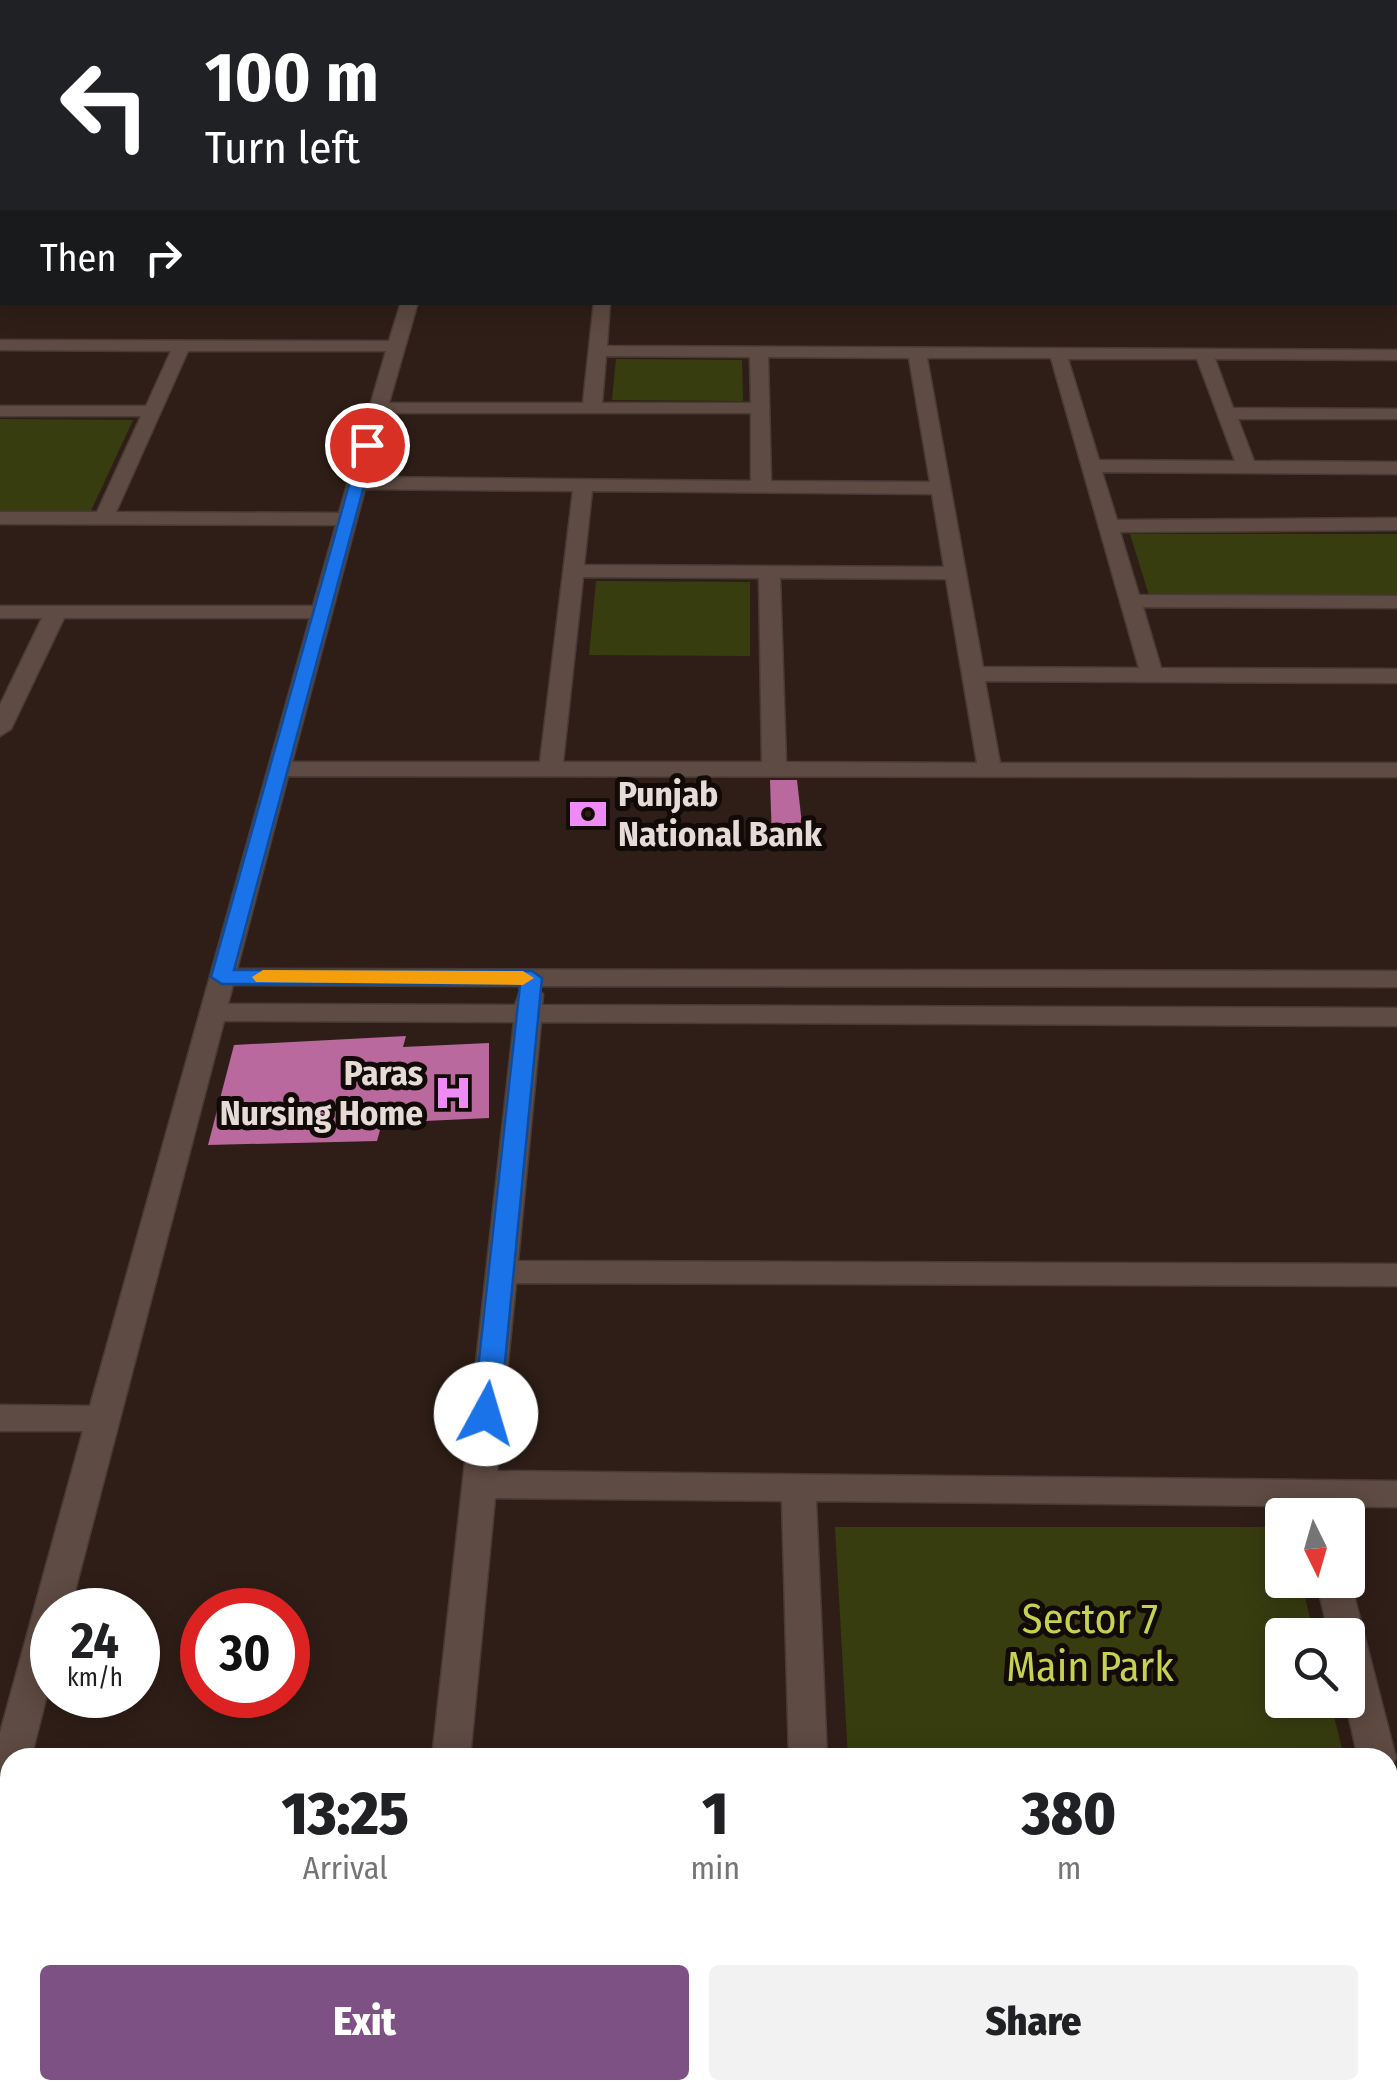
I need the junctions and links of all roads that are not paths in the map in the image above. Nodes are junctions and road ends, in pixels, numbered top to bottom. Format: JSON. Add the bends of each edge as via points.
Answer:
{"nodes":[{"id":1,"x":409,"y":305,"type":"edge"},
{"id":2,"x":602,"y":305,"type":"edge"},
{"id":3,"x":0,"y":345,"type":"edge"},
{"id":4,"x":182,"y":345,"type":"junction"},
{"id":5,"x":396,"y":346,"type":"junction"},
{"id":6,"x":597,"y":351,"type":"junction"},
{"id":7,"x":759,"y":352,"type":"junction"},
{"id":8,"x":917,"y":353,"type":"junction"},
{"id":9,"x":1058,"y":353,"type":"junction"},
{"id":10,"x":1204,"y":354,"type":"junction"},
{"id":11,"x":1397,"y":355,"type":"edge"},
{"id":12,"x":378,"y":408,"type":"junction"},
{"id":13,"x":592,"y":408,"type":"junction"},
{"id":14,"x":759,"y":408,"type":"junction"},
{"id":15,"x":0,"y":411,"type":"edge"},
{"id":16,"x":152,"y":412,"type":"junction"},
{"id":17,"x":1227,"y":413,"type":"junction"},
{"id":18,"x":1397,"y":414,"type":"edge"},
{"id":19,"x":1091,"y":466,"type":"junction"},
{"id":20,"x":1247,"y":467,"type":"junction"},
{"id":21,"x":1397,"y":468,"type":"edge"},
{"id":22,"x":356,"y":483,"type":"junction"},
{"id":23,"x":582,"y":485,"type":"junction"},
{"id":24,"x":761,"y":486,"type":"junction"},
{"id":25,"x":940,"y":488,"type":"junction"},
{"id":26,"x":0,"y":518,"type":"edge"},
{"id":27,"x":104,"y":518,"type":"junction"},
{"id":28,"x":346,"y":519,"type":"junction"},
{"id":29,"x":1397,"y":524,"type":"edge"},
{"id":30,"x":1109,"y":526,"type":"junction"},
{"id":31,"x":573,"y":571,"type":"junction"},
{"id":32,"x":769,"y":572,"type":"junction"},
{"id":33,"x":955,"y":573,"type":"junction"},
{"id":34,"x":1130,"y":601,"type":"junction"},
{"id":35,"x":1397,"y":602,"type":"edge"},
{"id":36,"x":0,"y":612,"type":"edge"},
{"id":37,"x":56,"y":612,"type":"junction"},
{"id":38,"x":324,"y":612,"type":"junction"},
{"id":39,"x":973,"y":674,"type":"junction"},
{"id":40,"x":1152,"y":675,"type":"junction"},
{"id":41,"x":1397,"y":676,"type":"edge"},
{"id":42,"x":0,"y":729,"type":"edge"},
{"id":43,"x":278,"y":769,"type":"junction"},
{"id":44,"x":551,"y":769,"type":"junction"},
{"id":45,"x":774,"y":769,"type":"junction"},
{"id":46,"x":990,"y":770,"type":"junction"},
{"id":47,"x":1397,"y":770,"type":"edge"},
{"id":48,"x":222,"y":977,"type":"junction"},
{"id":49,"x":532,"y":978,"type":"junction"},
{"id":50,"x":1012,"y":978,"type":"junction"},
{"id":51,"x":1397,"y":979,"type":"edge"},
{"id":52,"x":212,"y":1012,"type":"junction"},
{"id":53,"x":528,"y":1013,"type":"junction"},
{"id":54,"x":1016,"y":1016,"type":"junction"},
{"id":55,"x":1397,"y":1017,"type":"edge"},
{"id":56,"x":501,"y":1272,"type":"junction"},
{"id":57,"x":1397,"y":1275,"type":"edge"},
{"id":58,"x":0,"y":1418,"type":"edge"},
{"id":59,"x":102,"y":1420,"type":"junction"},
{"id":60,"x":479,"y":1484,"type":"junction"},
{"id":61,"x":800,"y":1488,"type":"junction"},
{"id":62,"x":1397,"y":1494,"type":"edge"},
{"id":63,"x":1365,"y":1498,"type":"edge"},
{"id":64,"x":1265,"y":1502,"type":"edge"},
{"id":65,"x":1365,"y":1709,"type":"edge"},
{"id":66,"x":11,"y":1738,"type":"edge"},
{"id":67,"x":452,"y":1748,"type":"edge"},
{"id":68,"x":808,"y":1748,"type":"edge"},
{"id":69,"x":1375,"y":1748,"type":"edge"}],
"edges":[{"from":1,"to":5,"type":"street"},
{"from":2,"to":6,"type":"street"},
{"from":3,"to":4,"type":"street"},
{"from":4,"to":5,"type":"street"},
{"from":4,"to":16,"type":"street"},
{"from":5,"to":12,"type":"street"},
{"from":6,"to":7,"type":"street"},
{"from":6,"to":13,"type":"street"},
{"from":7,"to":8,"type":"street"},
{"from":7,"to":14,"type":"street"},
{"from":8,"to":9,"type":"street"},
{"from":8,"to":25,"type":"street"},
{"from":9,"to":10,"type":"street"},
{"from":9,"to":19,"type":"street"},
{"from":10,"to":11,"type":"street"},
{"from":10,"to":17,"type":"street"},
{"from":12,"to":13,"type":"street"},
{"from":12,"to":22,"type":"street"},
{"from":13,"to":14,"type":"street"},
{"from":14,"to":24,"type":"street"},
{"from":15,"to":16,"type":"street"},
{"from":16,"to":27,"type":"street"},
{"from":17,"to":18,"type":"street"},
{"from":17,"to":20,"type":"street"},
{"from":19,"to":20,"type":"street"},
{"from":19,"to":30,"type":"street"},
{"from":20,"to":21,"type":"street"},
{"from":22,"to":23,"type":"street"},
{"from":22,"to":28,"type":"street"},
{"from":23,"to":24,"type":"street"},
{"from":23,"to":31,"type":"street"},
{"from":24,"to":25,"type":"street"},
{"from":25,"to":33,"type":"street"},
{"from":26,"to":27,"type":"street"},
{"from":27,"to":28,"type":"street"},
{"from":28,"to":38,"type":"street"},
{"from":29,"to":30,"type":"street"},
{"from":30,"to":34,"type":"street"},
{"from":31,"to":32,"type":"street"},
{"from":31,"to":44,"type":"street"},
{"from":32,"to":33,"type":"street"},
{"from":32,"to":45,"type":"street"},
{"from":33,"to":39,"type":"street"},
{"from":34,"to":35,"type":"street"},
{"from":34,"to":40,"type":"street"},
{"from":36,"to":37,"type":"street"},
{"from":37,"to":38,"type":"street"},
{"from":37,"to":42,"type":"street"},
{"from":38,"to":43,"type":"street"},
{"from":39,"to":40,"type":"street"},
{"from":39,"to":46,"type":"street"},
{"from":40,"to":41,"type":"street"},
{"from":43,"to":44,"type":"street"},
{"from":43,"to":48,"type":"street"},
{"from":44,"to":45,"type":"street"},
{"from":45,"to":46,"type":"street"},
{"from":46,"to":47,"type":"street"},
{"from":48,"to":49,"type":"street"},
{"from":48,"to":52,"type":"street"},
{"from":49,"to":50,"type":"street"},
{"from":49,"to":53,"type":"street"},
{"from":50,"to":51,"type":"street"},
{"from":50,"to":54,"type":"street"},
{"from":52,"to":53,"type":"street"},
{"from":52,"to":59,"type":"street"},
{"from":53,"to":54,"type":"street"},
{"from":53,"to":56,"type":"street"},
{"from":54,"to":55,"type":"street"},
{"from":56,"to":57,"type":"street"},
{"from":56,"to":60,"type":"street"},
{"from":58,"to":59,"type":"street"},
{"from":59,"to":66,"type":"street"},
{"from":60,"to":61,"type":"street"},
{"from":60,"to":67,"type":"street"},
{"from":61,"to":64,"type":"street"},
{"from":61,"to":68,"type":"street"},
{"from":62,"to":63,"type":"street"},
{"from":65,"to":69,"type":"street"}]}
